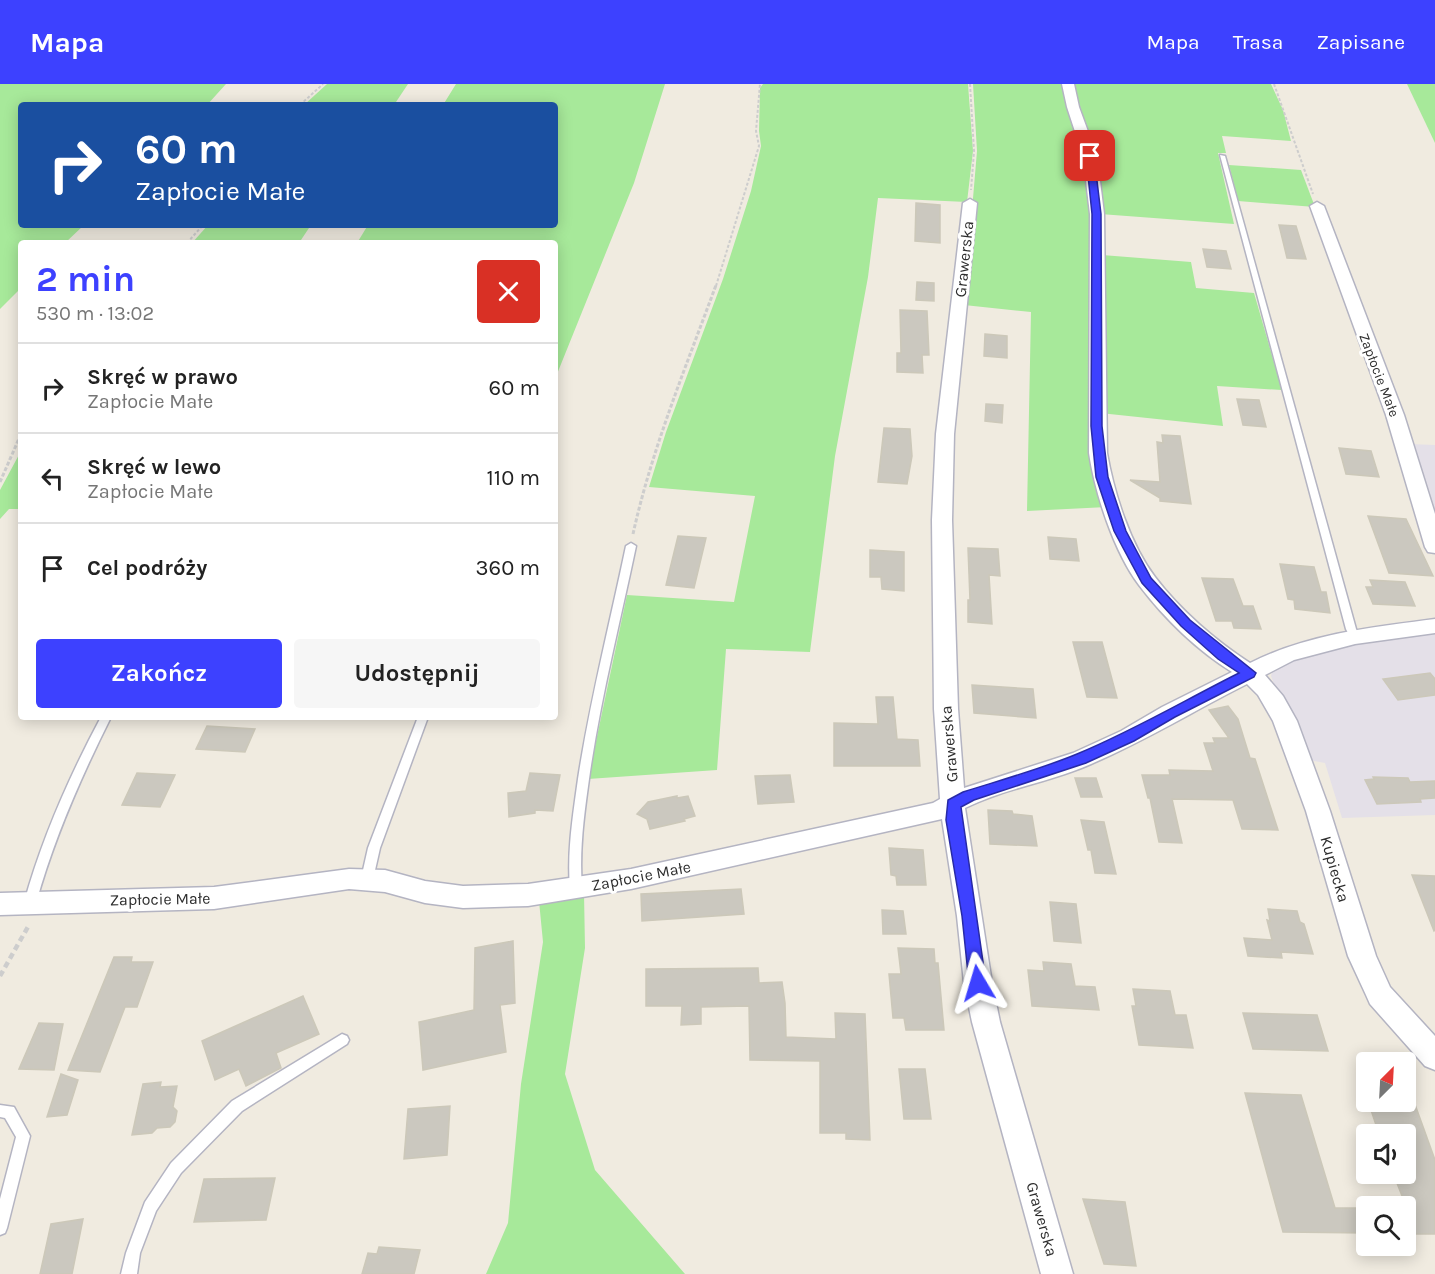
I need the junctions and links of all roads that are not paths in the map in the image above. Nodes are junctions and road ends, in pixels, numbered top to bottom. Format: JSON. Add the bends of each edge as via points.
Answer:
{"nodes":[{"id":1,"x":1068,"y":84,"type":"edge"},
{"id":2,"x":1222,"y":156,"type":"dead end"},
{"id":3,"x":970,"y":203,"type":"road end"},
{"id":4,"x":1317,"y":206,"type":"road end"},
{"id":5,"x":630,"y":546,"type":"road end"},
{"id":6,"x":1435,"y":547,"type":"edge"},
{"id":7,"x":1435,"y":626,"type":"edge"},
{"id":8,"x":1355,"y":637,"type":"junction"},
{"id":9,"x":1249,"y":673,"type":"junction"},
{"id":10,"x":104,"y":720,"type":"edge"},
{"id":11,"x":422,"y":720,"type":"edge"},
{"id":12,"x":953,"y":804,"type":"junction"},
{"id":13,"x":367,"y":879,"type":"junction"},
{"id":14,"x":576,"y":888,"type":"junction"},
{"id":15,"x":36,"y":903,"type":"junction"},
{"id":16,"x":0,"y":904,"type":"edge"},
{"id":17,"x":342,"y":1040,"type":"dead end"},
{"id":18,"x":1435,"y":1057,"type":"edge"},
{"id":19,"x":0,"y":1111,"type":"edge"},
{"id":20,"x":0,"y":1228,"type":"edge"},
{"id":21,"x":129,"y":1274,"type":"edge"},
{"id":22,"x":1058,"y":1274,"type":"edge"}],
"edges":[{"from":1,"to":9,"type":"street","via":[[1090,156],[1097,214],[1097,426],[1102,477],[1120,531],[1146,580],[1186,623]]},
{"from":2,"to":8,"type":"lane"},
{"from":3,"to":12,"type":"street","name":"Grawerska","via":[[945,434],[942,520],[946,709]]},
{"from":4,"to":6,"type":"street","name":"Zapłocie Małe","via":[[1395,415]]},
{"from":5,"to":14,"type":"lane","via":[[584,773],[573,861]]},
{"from":7,"to":8,"type":"street","name":"Zapłocie Małe"},
{"from":8,"to":9,"type":"street","name":"Zapłocie Małe","via":[[1287,654]]},
{"from":9,"to":12,"type":"street","name":"Zapłocie Małe","via":[[1081,759]]},
{"from":9,"to":18,"type":"street","name":"Kupiecka","via":[[1266,689],[1285,720],[1318,812],[1353,932],[1373,982]]},
{"from":10,"to":15,"type":"lane","via":[[83,761],[43,859]]},
{"from":11,"to":13,"type":"lane","via":[[374,848]]},
{"from":12,"to":14,"type":"street","name":"Zapłocie Małe","via":[[709,863]]},
{"from":12,"to":22,"type":"street","name":"Grawerska","via":[[986,1022]]},
{"from":13,"to":14,"type":"street","name":"Zapłocie Małe","via":[[463,897],[528,895]]},
{"from":13,"to":15,"type":"street","name":"Zapłocie Małe","via":[[214,898]]},
{"from":15,"to":16,"type":"street","name":"Zapłocie Małe"},
{"from":17,"to":21,"type":"lane","via":[[237,1106],[176,1168],[150,1207]]},
{"from":19,"to":20,"type":"lane","via":[[9,1112],[23,1136]]}]}
